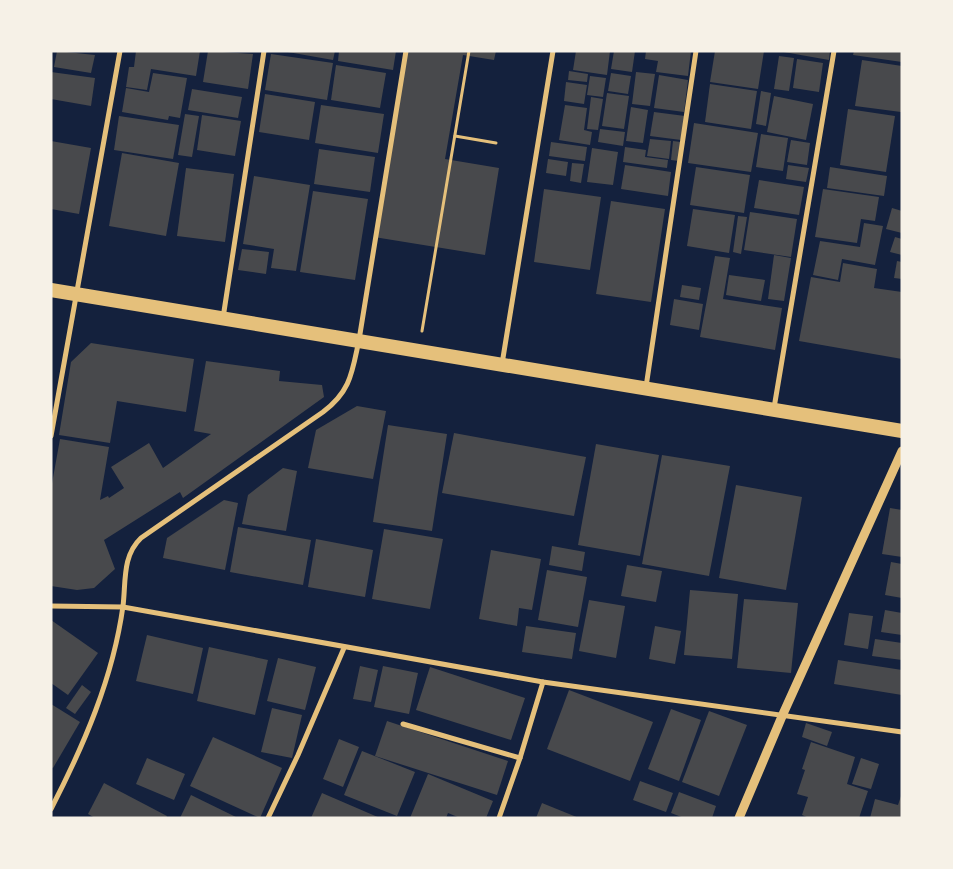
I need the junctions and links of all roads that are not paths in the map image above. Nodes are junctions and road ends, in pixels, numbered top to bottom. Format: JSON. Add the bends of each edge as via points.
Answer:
{"nodes":[{"id":1,"x":120,"y":51,"type":"edge"},
{"id":2,"x":264,"y":51,"type":"edge"},
{"id":3,"x":406,"y":51,"type":"edge"},
{"id":4,"x":553,"y":51,"type":"edge"},
{"id":5,"x":696,"y":51,"type":"edge"},
{"id":6,"x":834,"y":51,"type":"edge"},
{"id":7,"x":51,"y":290,"type":"edge"},
{"id":8,"x":78,"y":294,"type":"junction"},
{"id":9,"x":223,"y":318,"type":"junction"},
{"id":10,"x":359,"y":340,"type":"junction"},
{"id":11,"x":502,"y":364,"type":"junction"},
{"id":12,"x":645,"y":390,"type":"junction"},
{"id":13,"x":773,"y":410,"type":"junction"},
{"id":14,"x":902,"y":431,"type":"edge"},
{"id":15,"x":51,"y":436,"type":"edge"},
{"id":16,"x":902,"y":451,"type":"edge"},
{"id":17,"x":51,"y":606,"type":"edge"},
{"id":18,"x":122,"y":607,"type":"junction"},
{"id":19,"x":344,"y":648,"type":"junction"},
{"id":20,"x":543,"y":682,"type":"junction"},
{"id":21,"x":784,"y":714,"type":"junction"},
{"id":22,"x":403,"y":724,"type":"dead end"},
{"id":23,"x":902,"y":732,"type":"edge"},
{"id":24,"x":520,"y":758,"type":"junction"},
{"id":25,"x":51,"y":809,"type":"edge"},
{"id":26,"x":268,"y":818,"type":"edge"},
{"id":27,"x":499,"y":818,"type":"edge"},
{"id":28,"x":740,"y":818,"type":"edge"}],
"edges":[{"from":1,"to":8,"type":"street"},
{"from":2,"to":9,"type":"street"},
{"from":3,"to":10,"type":"street"},
{"from":4,"to":11,"type":"street"},
{"from":5,"to":12,"type":"street"},
{"from":6,"to":13,"type":"street"},
{"from":7,"to":8,"type":"highway"},
{"from":8,"to":9,"type":"highway"},
{"from":8,"to":15,"type":"street"},
{"from":9,"to":10,"type":"highway"},
{"from":10,"to":11,"type":"highway"},
{"from":10,"to":18,"type":"street","via":[[350,380],[335,403],[132,546],[126,566]]},
{"from":11,"to":12,"type":"highway"},
{"from":12,"to":13,"type":"highway"},
{"from":13,"to":14,"type":"highway"},
{"from":16,"to":21,"type":"street"},
{"from":17,"to":18,"type":"street"},
{"from":18,"to":19,"type":"street"},
{"from":18,"to":25,"type":"street","via":[[91,727]]},
{"from":19,"to":20,"type":"street"},
{"from":19,"to":26,"type":"street"},
{"from":20,"to":21,"type":"street"},
{"from":20,"to":24,"type":"street"},
{"from":21,"to":23,"type":"street"},
{"from":21,"to":28,"type":"street"},
{"from":22,"to":24,"type":"street"},
{"from":24,"to":27,"type":"street"}]}
